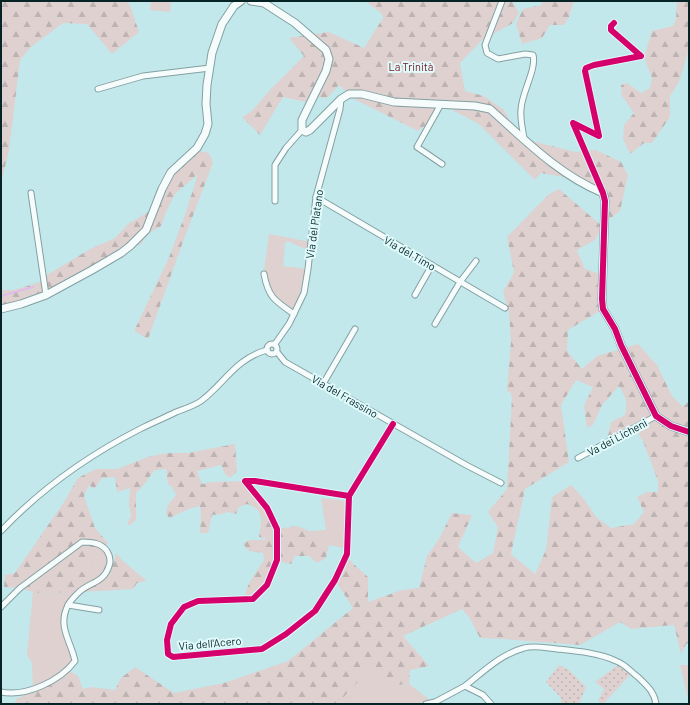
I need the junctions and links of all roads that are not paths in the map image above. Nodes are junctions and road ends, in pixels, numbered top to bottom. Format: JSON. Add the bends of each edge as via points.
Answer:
{"nodes":[{"id":1,"x":241,"y":1,"type":"edge"},
{"id":2,"x":251,"y":1,"type":"edge"},
{"id":3,"x":502,"y":1,"type":"edge"},
{"id":4,"x":614,"y":23,"type":"dead end"},
{"id":5,"x":210,"y":68,"type":"junction"},
{"id":6,"x":98,"y":89,"type":"dead end"},
{"id":7,"x":341,"y":99,"type":"junction"},
{"id":8,"x":441,"y":104,"type":"junction"},
{"id":9,"x":302,"y":130,"type":"junction"},
{"id":10,"x":524,"y":139,"type":"junction"},
{"id":11,"x":442,"y":164,"type":"dead end"},
{"id":12,"x":31,"y":193,"type":"dead end"},
{"id":13,"x":603,"y":193,"type":"junction"},
{"id":14,"x":316,"y":197,"type":"junction"},
{"id":15,"x":275,"y":201,"type":"dead end"},
{"id":16,"x":476,"y":261,"type":"dead end"},
{"id":17,"x":432,"y":265,"type":"junction"},
{"id":18,"x":264,"y":274,"type":"dead end"},
{"id":19,"x":460,"y":282,"type":"junction"},
{"id":20,"x":46,"y":295,"type":"junction"},
{"id":21,"x":415,"y":295,"type":"dead end"},
{"id":22,"x":505,"y":308,"type":"dead end"},
{"id":23,"x":1,"y":309,"type":"edge"},
{"id":24,"x":294,"y":314,"type":"junction"},
{"id":25,"x":436,"y":324,"type":"dead end"},
{"id":26,"x":355,"y":329,"type":"dead end"},
{"id":27,"x":275,"y":344,"type":"junction"},
{"id":28,"x":267,"y":350,"type":"junction"},
{"id":29,"x":276,"y":352,"type":"junction"},
{"id":30,"x":323,"y":384,"type":"junction"},
{"id":31,"x":656,"y":416,"type":"junction"},
{"id":32,"x":393,"y":424,"type":"junction"},
{"id":33,"x":689,"y":432,"type":"edge"},
{"id":34,"x":578,"y":458,"type":"dead end"},
{"id":35,"x":501,"y":483,"type":"dead end"},
{"id":36,"x":349,"y":496,"type":"junction"},
{"id":37,"x":1,"y":531,"type":"edge"},
{"id":38,"x":68,"y":605,"type":"junction"},
{"id":39,"x":1,"y":607,"type":"edge"},
{"id":40,"x":99,"y":610,"type":"dead end"},
{"id":41,"x":465,"y":686,"type":"junction"},
{"id":42,"x":1,"y":692,"type":"edge"},
{"id":43,"x":426,"y":704,"type":"edge"},
{"id":44,"x":491,"y":704,"type":"edge"},
{"id":45,"x":656,"y":704,"type":"edge"}],
"edges":[{"from":1,"to":5,"type":"street","via":[[234,6],[222,24]]},
{"from":2,"to":9,"type":"street","via":[[264,3],[295,23],[326,50],[329,60],[326,71],[302,120]]},
{"from":3,"to":10,"type":"street","via":[[485,45],[487,53],[498,59],[533,55],[535,61],[520,110]]},
{"from":4,"to":13,"type":"street","via":[[611,30],[641,56],[586,68],[584,71],[599,136],[573,123]]},
{"from":5,"to":6,"type":"street","via":[[143,76]]},
{"from":5,"to":20,"type":"street","via":[[206,104],[208,124],[205,134],[197,148],[172,172],[162,189],[146,230],[121,253]]},
{"from":7,"to":8,"type":"street","via":[[348,94],[362,94],[394,102]]},
{"from":7,"to":9,"type":"street","via":[[310,130]]},
{"from":7,"to":14,"type":"street","name":"Via del Platano"},
{"from":8,"to":10,"type":"street","via":[[490,109]]},
{"from":8,"to":11,"type":"street","via":[[417,147]]},
{"from":9,"to":15,"type":"street","via":[[275,165]]},
{"from":10,"to":13,"type":"street","via":[[564,172]]},
{"from":12,"to":20,"type":"street"},
{"from":13,"to":31,"type":"street","via":[[604,309]]},
{"from":14,"to":17,"type":"street","name":"Via del Timo"},
{"from":14,"to":24,"type":"street","name":"Via del Platano","via":[[307,282]]},
{"from":16,"to":19,"type":"street"},
{"from":17,"to":19,"type":"street","name":"Via del Timo"},
{"from":17,"to":21,"type":"street"},
{"from":18,"to":24,"type":"street","via":[[272,297]]},
{"from":19,"to":22,"type":"street","name":"Via del Timo"},
{"from":19,"to":25,"type":"street"},
{"from":20,"to":23,"type":"street"},
{"from":24,"to":27,"type":"street","name":"Via del Platano"},
{"from":26,"to":30,"type":"street"},
{"from":27,"to":28,"type":"street","via":[[268,345]]},
{"from":27,"to":29,"type":"street"},
{"from":28,"to":29,"type":"street","via":[[270,354]]},
{"from":28,"to":37,"type":"street","via":[[243,361],[200,402],[125,437],[71,471],[31,502]]},
{"from":29,"to":30,"type":"street","name":"Via del Frassino","via":[[284,362]]},
{"from":30,"to":32,"type":"street","name":"Via del Frassino"},
{"from":31,"to":33,"type":"street","via":[[671,426]]},
{"from":31,"to":34,"type":"street","name":"Va dei Licheni"},
{"from":32,"to":35,"type":"street","name":"Via del Frassino"},
{"from":32,"to":36,"type":"street","name":"Via dell'Acero"},
{"from":36,"to":36,"type":"street","name":"Via dell'Acero","via":[[244,481],[267,508],[277,529],[277,560],[267,585],[253,599],[198,601],[184,607],[171,624],[167,640],[168,654],[173,657],[262,649],[315,611],[335,580],[347,554]]},
{"from":38,"to":39,"type":"street","via":[[78,593],[102,579],[107,572],[111,562],[109,555],[104,548],[94,542],[82,542],[20,588]]},
{"from":38,"to":40,"type":"street"},
{"from":38,"to":42,"type":"street","via":[[64,633],[75,661],[56,679],[33,689]]},
{"from":41,"to":43,"type":"street"},
{"from":41,"to":44,"type":"street","via":[[483,695]]},
{"from":41,"to":45,"type":"street","via":[[490,666],[516,651],[537,647],[604,656],[617,661],[650,688]]}]}
